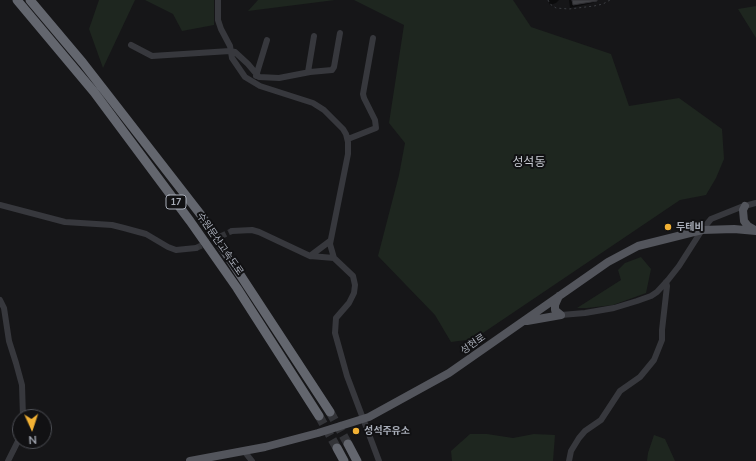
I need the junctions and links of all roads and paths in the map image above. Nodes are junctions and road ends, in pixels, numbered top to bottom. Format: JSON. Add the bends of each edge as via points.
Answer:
{"nodes":[{"id":1,"x":17,"y":0,"type":"edge"},
{"id":2,"x":30,"y":0,"type":"edge"},
{"id":3,"x":218,"y":0,"type":"edge"},
{"id":4,"x":548,"y":0,"type":"edge"},
{"id":5,"x":610,"y":0,"type":"edge"},
{"id":6,"x":340,"y":33,"type":"dead end"},
{"id":7,"x":314,"y":36,"type":"dead end"},
{"id":8,"x":373,"y":38,"type":"dead end"},
{"id":9,"x":267,"y":40,"type":"dead end"},
{"id":10,"x":130,"y":45,"type":"dead end"},
{"id":11,"x":230,"y":51,"type":"junction"},
{"id":12,"x":308,"y":72,"type":"junction"},
{"id":13,"x":257,"y":74,"type":"junction"},
{"id":14,"x":254,"y":84,"type":"junction"},
{"id":15,"x":348,"y":139,"type":"junction"},
{"id":16,"x":756,"y":203,"type":"edge"},
{"id":17,"x":0,"y":205,"type":"edge"},
{"id":18,"x":745,"y":206,"type":"junction"},
{"id":19,"x":702,"y":230,"type":"junction"},
{"id":20,"x":232,"y":231,"type":"tunnel mouth"},
{"id":21,"x":756,"y":231,"type":"edge"},
{"id":22,"x":330,"y":242,"type":"junction"},
{"id":23,"x":196,"y":248,"type":"tunnel mouth"},
{"id":24,"x":310,"y":256,"type":"junction"},
{"id":25,"x":334,"y":258,"type":"junction"},
{"id":26,"x":666,"y":282,"type":"junction"},
{"id":27,"x":560,"y":295,"type":"junction"},
{"id":28,"x":0,"y":300,"type":"edge"},
{"id":29,"x":561,"y":315,"type":"junction"},
{"id":30,"x":522,"y":322,"type":"junction"},
{"id":31,"x":23,"y":409,"type":"edge"},
{"id":32,"x":330,"y":412,"type":"tunnel mouth"},
{"id":33,"x":319,"y":416,"type":"tunnel mouth"},
{"id":34,"x":363,"y":419,"type":"junction"},
{"id":35,"x":348,"y":444,"type":"tunnel mouth"},
{"id":36,"x":337,"y":448,"type":"tunnel mouth"},
{"id":37,"x":14,"y":449,"type":"edge"},
{"id":38,"x":244,"y":451,"type":"junction"},
{"id":39,"x":8,"y":461,"type":"edge"},
{"id":40,"x":190,"y":461,"type":"edge"},
{"id":41,"x":252,"y":461,"type":"edge"},
{"id":42,"x":344,"y":461,"type":"edge"},
{"id":43,"x":357,"y":461,"type":"edge"},
{"id":44,"x":379,"y":461,"type":"edge"},
{"id":45,"x":569,"y":461,"type":"edge"}],
"edges":[{"from":1,"to":33,"type":"highway","name":"수원문산고속도로","number":"17","via":[[94,92],[190,221],[237,288]]},
{"from":2,"to":32,"type":"highway","name":"수원문산고속도로","number":"17","via":[[83,63],[201,214]]},
{"from":3,"to":11,"type":"street","via":[[218,20]]},
{"from":4,"to":5,"type":"path","via":[[556,8],[569,9],[594,6]]},
{"from":6,"to":12,"type":"street","via":[[332,70]]},
{"from":7,"to":12,"type":"street"},
{"from":8,"to":15,"type":"street","via":[[363,94],[376,128]]},
{"from":9,"to":13,"type":"street"},
{"from":10,"to":11,"type":"street","via":[[152,56]]},
{"from":11,"to":13,"type":"street","via":[[235,52]]},
{"from":11,"to":14,"type":"street","via":[[245,77]]},
{"from":12,"to":13,"type":"street","via":[[275,78],[263,78]]},
{"from":13,"to":14,"type":"street"},
{"from":14,"to":15,"type":"street","via":[[313,103],[343,128]]},
{"from":15,"to":22,"type":"street","via":[[348,154]]},
{"from":16,"to":18,"type":"street"},
{"from":17,"to":23,"type":"street","via":[[65,222],[124,228],[146,234],[176,250]]},
{"from":18,"to":19,"type":"street","via":[[711,219]]},
{"from":18,"to":21,"type":"main road","via":[[744,221]]},
{"from":19,"to":21,"type":"main road","name":"성현로"},
{"from":19,"to":26,"type":"street"},
{"from":19,"to":27,"type":"main road","name":"성현로","via":[[638,246],[608,262]]},
{"from":20,"to":24,"type":"street","via":[[259,232]]},
{"from":22,"to":24,"type":"street"},
{"from":22,"to":25,"type":"street"},
{"from":24,"to":25,"type":"street"},
{"from":25,"to":34,"type":"street","via":[[353,276],[355,285],[349,303],[336,318],[335,333]]},
{"from":26,"to":29,"type":"street","via":[[657,292],[637,301],[592,312]]},
{"from":26,"to":45,"type":"street","via":[[662,340],[654,360],[640,377],[620,391],[602,420],[579,438],[571,451]]},
{"from":27,"to":29,"type":"main road","via":[[555,308]]},
{"from":27,"to":30,"type":"main road","name":"성현로"},
{"from":28,"to":31,"type":"street","via":[[22,385]]},
{"from":29,"to":30,"type":"main road"},
{"from":30,"to":34,"type":"main road","name":"성현로","via":[[449,373]]},
{"from":34,"to":38,"type":"main road","name":"성현로"},
{"from":34,"to":44,"type":"street"},
{"from":35,"to":43,"type":"highway"},
{"from":36,"to":42,"type":"highway"},
{"from":37,"to":39,"type":"street"},
{"from":38,"to":40,"type":"main road","name":"성현로"},
{"from":38,"to":41,"type":"street"}]}
